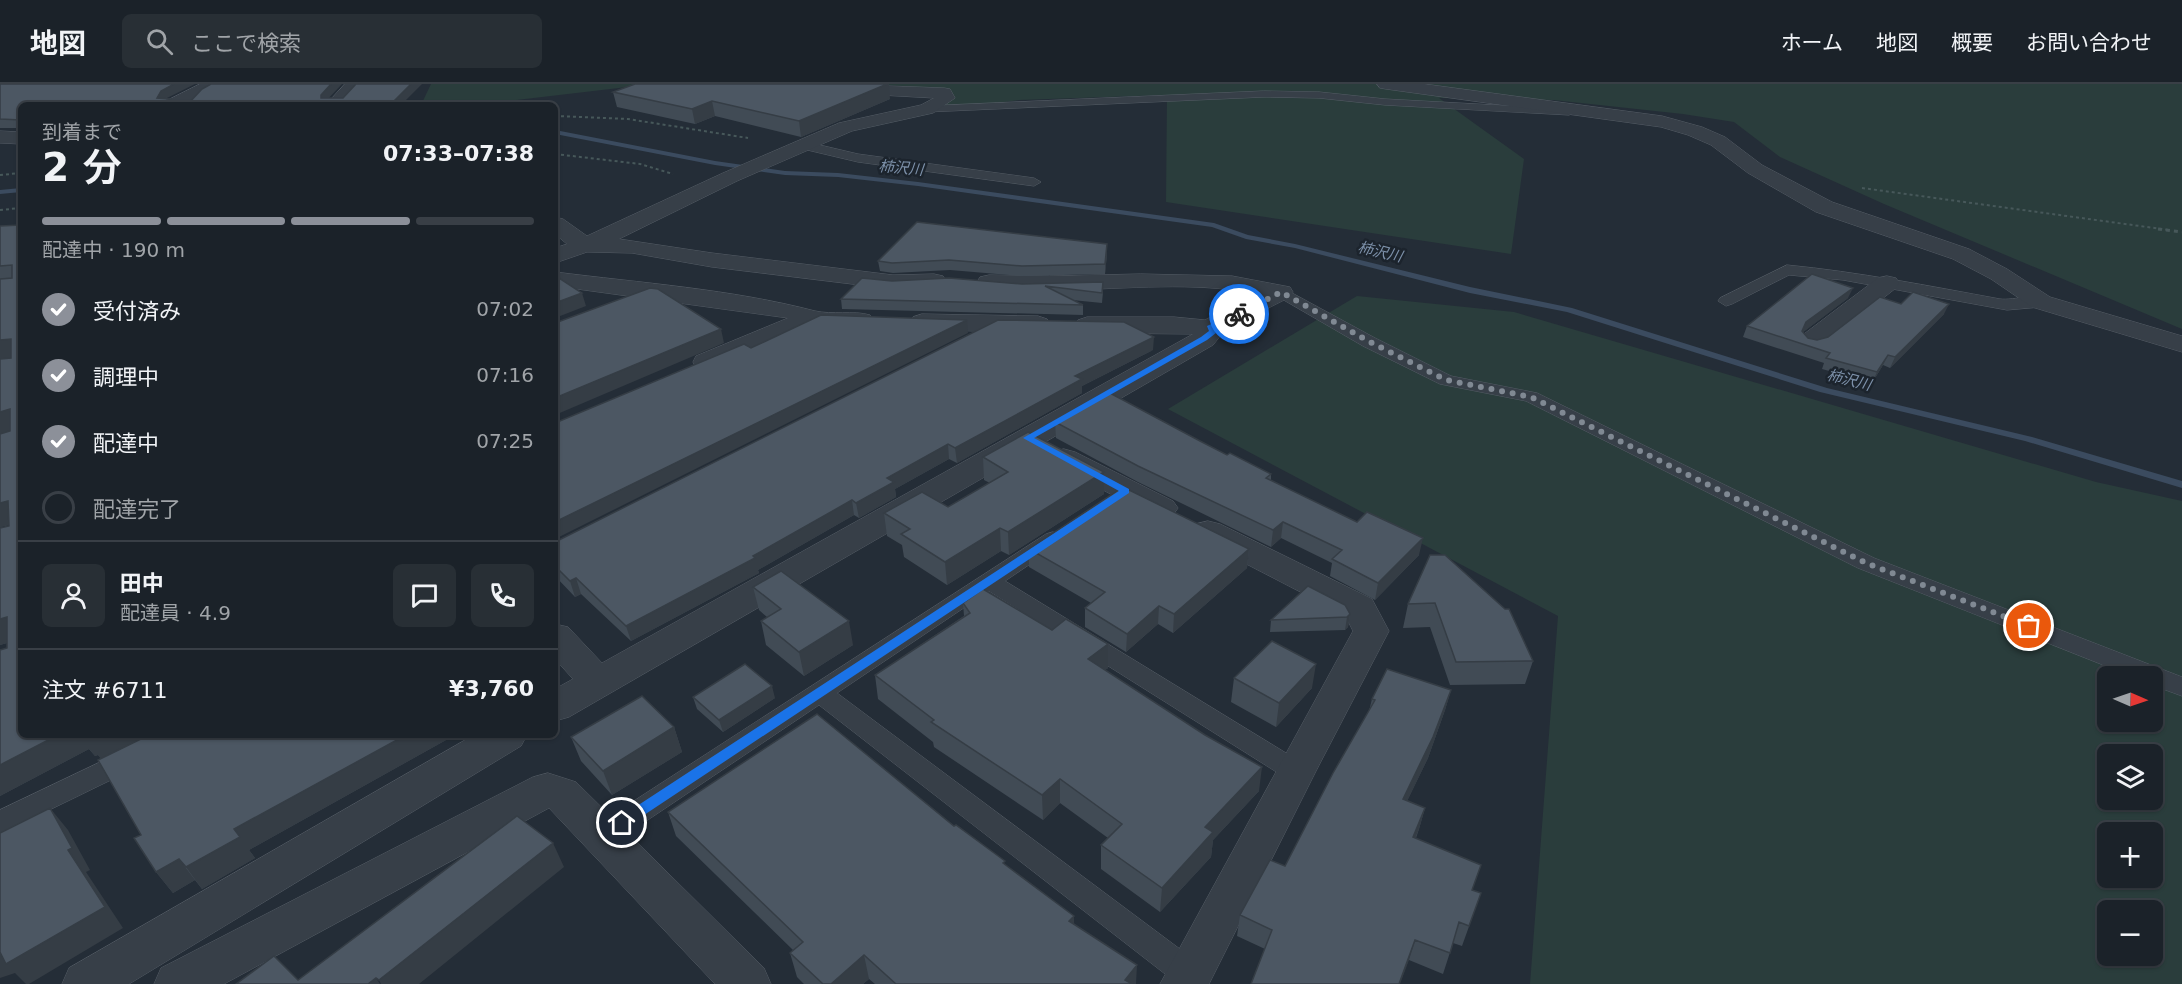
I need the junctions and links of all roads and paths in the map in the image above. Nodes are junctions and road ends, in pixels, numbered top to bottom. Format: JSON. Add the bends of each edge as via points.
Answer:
{"nodes":[{"id":1,"x":213,"y":84,"type":"edge"},
{"id":2,"x":355,"y":84,"type":"edge"},
{"id":3,"x":842,"y":84,"type":"edge"},
{"id":4,"x":1386,"y":84,"type":"edge"},
{"id":5,"x":178,"y":102,"type":"edge"},
{"id":6,"x":338,"y":102,"type":"edge"},
{"id":7,"x":927,"y":110,"type":"junction"},
{"id":8,"x":1594,"y":113,"type":"junction"},
{"id":9,"x":558,"y":116,"type":"edge"},
{"id":10,"x":833,"y":134,"type":"junction"},
{"id":11,"x":875,"y":140,"type":"dead end"},
{"id":12,"x":803,"y":148,"type":"junction"},
{"id":13,"x":558,"y":154,"type":"edge"},
{"id":14,"x":18,"y":173,"type":"edge"},
{"id":15,"x":0,"y":175,"type":"edge"},
{"id":16,"x":722,"y":181,"type":"junction"},
{"id":17,"x":1034,"y":182,"type":"dead end"},
{"id":18,"x":1860,"y":188,"type":"dead end"},
{"id":19,"x":18,"y":208,"type":"edge"},
{"id":20,"x":0,"y":210,"type":"edge"},
{"id":21,"x":558,"y":227,"type":"edge"},
{"id":22,"x":2182,"y":232,"type":"edge"},
{"id":23,"x":584,"y":245,"type":"junction"},
{"id":24,"x":558,"y":255,"type":"edge"},
{"id":25,"x":558,"y":279,"type":"edge"},
{"id":26,"x":1887,"y":283,"type":"junction"},
{"id":27,"x":652,"y":292,"type":"junction"},
{"id":28,"x":1281,"y":292,"type":"junction"},
{"id":29,"x":1726,"y":301,"type":"dead end"},
{"id":30,"x":2041,"y":302,"type":"junction"},
{"id":31,"x":609,"y":308,"type":"edge"},
{"id":32,"x":810,"y":318,"type":"junction"},
{"id":33,"x":1003,"y":323,"type":"junction"},
{"id":34,"x":1210,"y":328,"type":"junction"},
{"id":35,"x":971,"y":340,"type":"edge"},
{"id":36,"x":1813,"y":340,"type":"edge"},
{"id":37,"x":2182,"y":344,"type":"edge"},
{"id":38,"x":682,"y":373,"type":"edge"},
{"id":39,"x":1028,"y":438,"type":"junction"},
{"id":40,"x":1067,"y":530,"type":"edge"},
{"id":41,"x":989,"y":581,"type":"junction"},
{"id":42,"x":558,"y":639,"type":"edge"},
{"id":43,"x":597,"y":682,"type":"junction"},
{"id":44,"x":2182,"y":687,"type":"edge"},
{"id":45,"x":820,"y":693,"type":"junction"},
{"id":46,"x":558,"y":705,"type":"edge"},
{"id":47,"x":174,"y":738,"type":"edge"},
{"id":48,"x":502,"y":738,"type":"edge"},
{"id":49,"x":1295,"y":771,"type":"junction"},
{"id":50,"x":0,"y":823,"type":"edge"},
{"id":51,"x":602,"y":836,"type":"junction"},
{"id":52,"x":1186,"y":979,"type":"edge"},
{"id":53,"x":86,"y":984,"type":"edge"},
{"id":54,"x":178,"y":984,"type":"edge"},
{"id":55,"x":747,"y":984,"type":"edge"}],
"edges":[{"from":1,"to":5,"type":"street"},
{"from":2,"to":6,"type":"street"},
{"from":3,"to":7,"type":"street","via":[[944,93],[946,98]]},
{"from":4,"to":8,"type":"street"},
{"from":7,"to":8,"type":"lane","via":[[1264,94]]},
{"from":7,"to":10,"type":"street","via":[[846,127]]},
{"from":8,"to":30,"type":"street","via":[[1662,122],[1695,131],[1718,141],[1755,169],[1824,207],[1961,254]]},
{"from":9,"to":12,"type":"path","via":[[628,119]]},
{"from":10,"to":11,"type":"street"},
{"from":10,"to":12,"type":"street"},
{"from":12,"to":16,"type":"street"},
{"from":12,"to":17,"type":"lane"},
{"from":13,"to":16,"type":"path","via":[[640,164]]},
{"from":14,"to":15,"type":"path"},
{"from":16,"to":23,"type":"street"},
{"from":18,"to":22,"type":"path"},
{"from":19,"to":20,"type":"path"},
{"from":21,"to":23,"type":"street"},
{"from":23,"to":24,"type":"street"},
{"from":23,"to":28,"type":"street","via":[[632,246],[893,282],[966,280],[1022,285],[1197,281]]},
{"from":25,"to":27,"type":"street"},
{"from":26,"to":29,"type":"lane","via":[[1787,270]]},
{"from":26,"to":30,"type":"lane","via":[[2007,305]]},
{"from":26,"to":36,"type":"street"},
{"from":27,"to":31,"type":"street"},
{"from":27,"to":32,"type":"street","via":[[769,307]]},
{"from":28,"to":34,"type":"street"},
{"from":28,"to":44,"type":"lane","via":[[1446,380],[1531,397],[1866,563]]},
{"from":30,"to":37,"type":"street"},
{"from":32,"to":33,"type":"street"},
{"from":32,"to":38,"type":"street"},
{"from":33,"to":34,"type":"street"},
{"from":33,"to":35,"type":"lane"},
{"from":34,"to":39,"type":"street","via":[[1214,331],[1204,339]]},
{"from":39,"to":43,"type":"street"},
{"from":39,"to":49,"type":"street","via":[[1116,497],[1359,607],[1371,631]]},
{"from":40,"to":41,"type":"lane"},
{"from":41,"to":45,"type":"lane"},
{"from":41,"to":49,"type":"lane"},
{"from":42,"to":43,"type":"street"},
{"from":43,"to":46,"type":"street"},
{"from":45,"to":51,"type":"lane"},
{"from":45,"to":52,"type":"lane"},
{"from":47,"to":50,"type":"lane"},
{"from":48,"to":53,"type":"street"},
{"from":49,"to":52,"type":"street"},
{"from":51,"to":54,"type":"street","via":[[561,794],[548,789]]},
{"from":51,"to":55,"type":"street"}]}
